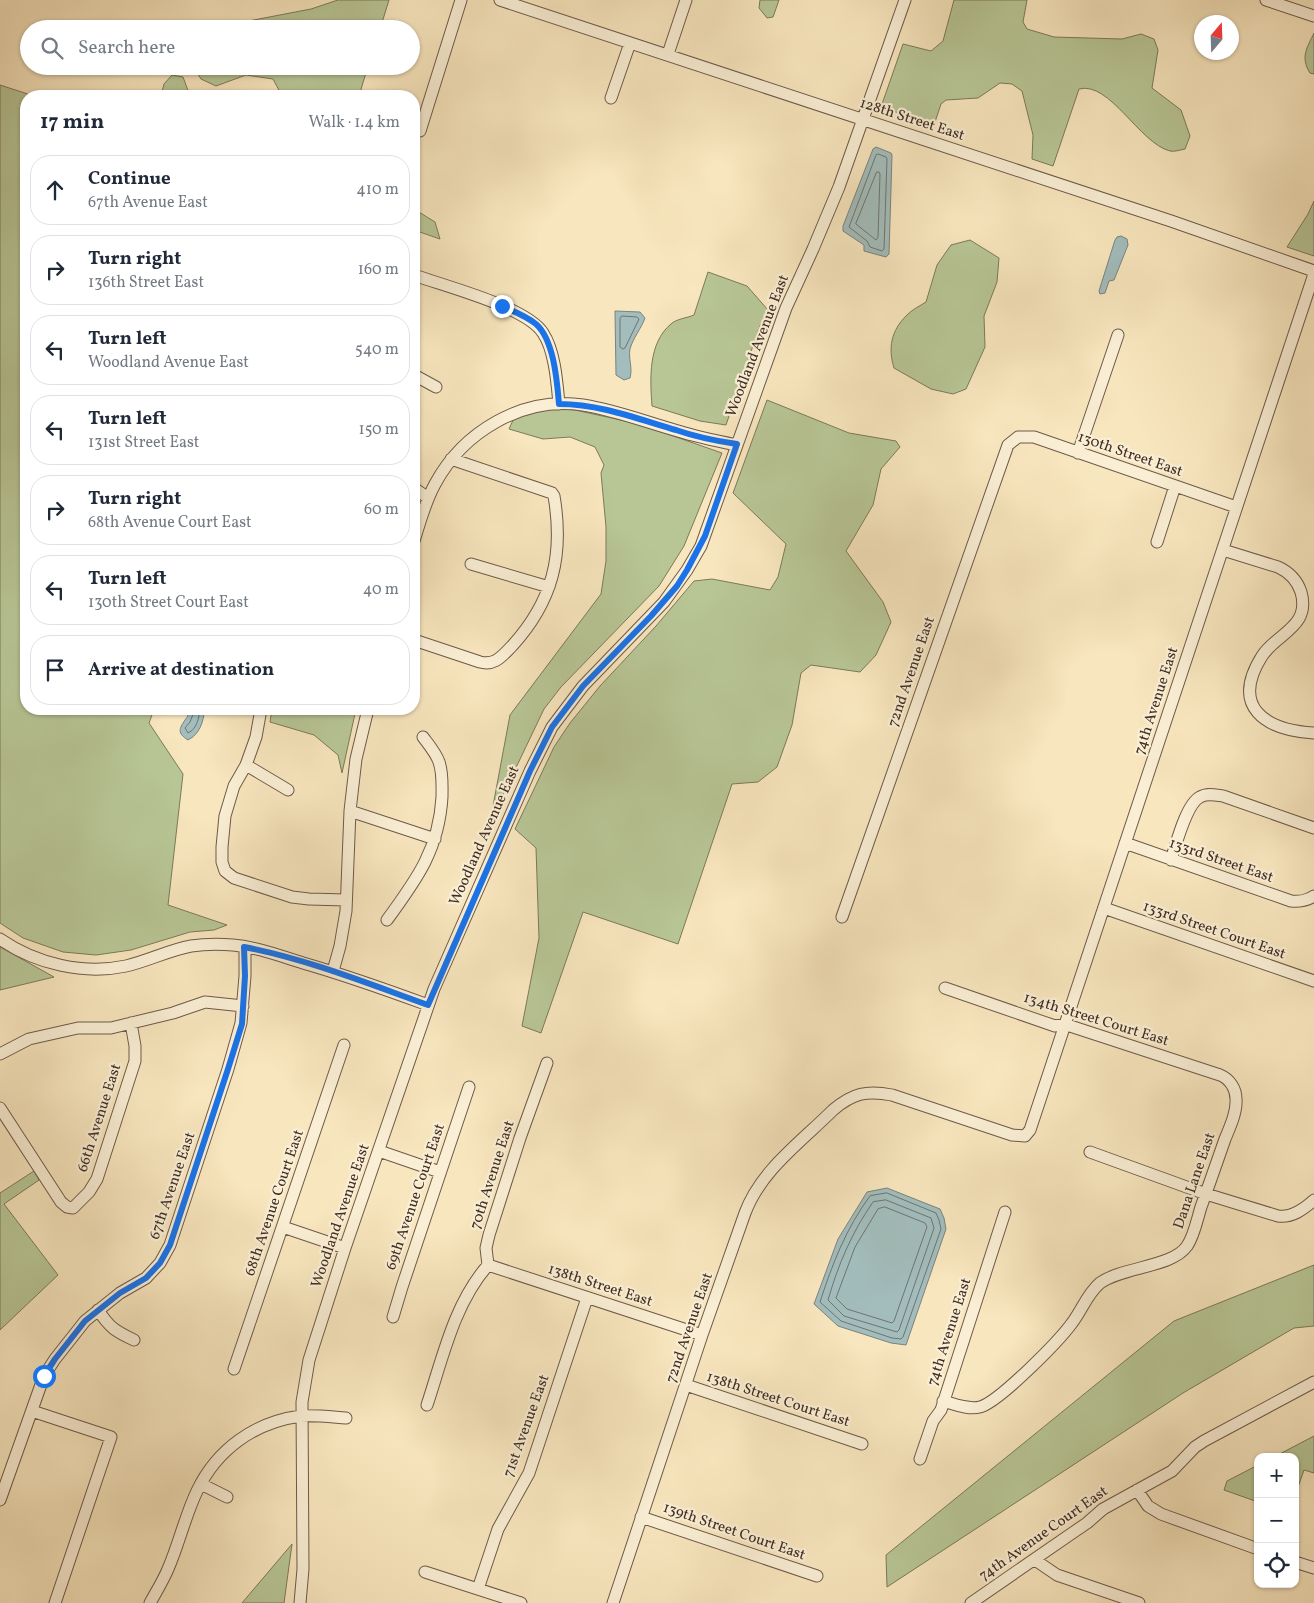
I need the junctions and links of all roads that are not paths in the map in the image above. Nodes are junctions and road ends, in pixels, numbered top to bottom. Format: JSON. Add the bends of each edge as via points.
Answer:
{"nodes":[{"id":1,"x":460,"y":0,"type":"edge"},
{"id":2,"x":500,"y":0,"type":"edge"},
{"id":3,"x":686,"y":0,"type":"edge"},
{"id":4,"x":905,"y":0,"type":"edge"},
{"id":5,"x":1266,"y":0,"type":"edge"},
{"id":6,"x":518,"y":3,"type":"edge"},
{"id":7,"x":1314,"y":16,"type":"edge"},
{"id":8,"x":630,"y":43,"type":"junction"},
{"id":9,"x":668,"y":54,"type":"junction"},
{"id":10,"x":611,"y":98,"type":"dead end"},
{"id":11,"x":863,"y":119,"type":"junction"},
{"id":12,"x":420,"y":131,"type":"dead end"},
{"id":13,"x":1314,"y":272,"type":"edge"},
{"id":14,"x":420,"y":277,"type":"edge"},
{"id":15,"x":1118,"y":336,"type":"dead end"},
{"id":16,"x":420,"y":378,"type":"edge"},
{"id":17,"x":436,"y":387,"type":"dead end"},
{"id":18,"x":559,"y":404,"type":"junction"},
{"id":19,"x":1014,"y":439,"type":"joint"},
{"id":20,"x":737,"y":444,"type":"junction"},
{"id":21,"x":1078,"y":453,"type":"junction"},
{"id":22,"x":452,"y":459,"type":"junction"},
{"id":23,"x":1175,"y":486,"type":"junction"},
{"id":24,"x":420,"y":492,"type":"edge"},
{"id":25,"x":428,"y":498,"type":"junction"},
{"id":26,"x":1236,"y":507,"type":"junction"},
{"id":27,"x":420,"y":523,"type":"edge"},
{"id":28,"x":1156,"y":542,"type":"dead end"},
{"id":29,"x":1223,"y":550,"type":"junction"},
{"id":30,"x":471,"y":564,"type":"dead end"},
{"id":31,"x":549,"y":587,"type":"junction"},
{"id":32,"x":420,"y":642,"type":"edge"},
{"id":33,"x":260,"y":715,"type":"edge"},
{"id":34,"x":367,"y":715,"type":"edge"},
{"id":35,"x":1314,"y":733,"type":"edge"},
{"id":36,"x":423,"y":737,"type":"dead end"},
{"id":37,"x":246,"y":765,"type":"junction"},
{"id":38,"x":288,"y":790,"type":"dead end"},
{"id":39,"x":350,"y":811,"type":"junction"},
{"id":40,"x":1314,"y":828,"type":"edge"},
{"id":41,"x":435,"y":839,"type":"junction"},
{"id":42,"x":1125,"y":843,"type":"junction"},
{"id":43,"x":1171,"y":860,"type":"junction"},
{"id":44,"x":1311,"y":898,"type":"edge"},
{"id":45,"x":346,"y":900,"type":"junction"},
{"id":46,"x":1104,"y":908,"type":"junction"},
{"id":47,"x":842,"y":917,"type":"dead end"},
{"id":48,"x":387,"y":920,"type":"dead end"},
{"id":49,"x":0,"y":939,"type":"edge"},
{"id":50,"x":244,"y":947,"type":"junction"},
{"id":51,"x":332,"y":971,"type":"junction"},
{"id":52,"x":1314,"y":981,"type":"edge"},
{"id":53,"x":945,"y":988,"type":"dead end"},
{"id":54,"x":428,"y":1005,"type":"junction"},
{"id":55,"x":243,"y":1006,"type":"junction"},
{"id":56,"x":131,"y":1023,"type":"junction"},
{"id":57,"x":1064,"y":1024,"type":"junction"},
{"id":58,"x":344,"y":1045,"type":"dead end"},
{"id":59,"x":0,"y":1054,"type":"edge"},
{"id":60,"x":548,"y":1063,"type":"dead end"},
{"id":61,"x":469,"y":1088,"type":"dead end"},
{"id":62,"x":1233,"y":1088,"type":"joint"},
{"id":63,"x":851,"y":1097,"type":"joint"},
{"id":64,"x":0,"y":1108,"type":"edge"},
{"id":65,"x":378,"y":1151,"type":"junction"},
{"id":66,"x":1090,"y":1152,"type":"dead end"},
{"id":67,"x":440,"y":1172,"type":"junction"},
{"id":68,"x":1206,"y":1194,"type":"junction"},
{"id":69,"x":1314,"y":1200,"type":"edge"},
{"id":70,"x":1005,"y":1212,"type":"dead end"},
{"id":71,"x":283,"y":1227,"type":"junction"},
{"id":72,"x":345,"y":1248,"type":"junction"},
{"id":73,"x":488,"y":1265,"type":"junction"},
{"id":74,"x":587,"y":1298,"type":"junction"},
{"id":75,"x":98,"y":1310,"type":"junction"},
{"id":76,"x":393,"y":1316,"type":"dead end"},
{"id":77,"x":702,"y":1336,"type":"junction"},
{"id":78,"x":134,"y":1340,"type":"dead end"},
{"id":79,"x":234,"y":1369,"type":"dead end"},
{"id":80,"x":1314,"y":1382,"type":"edge"},
{"id":81,"x":686,"y":1385,"type":"junction"},
{"id":82,"x":943,"y":1401,"type":"junction"},
{"id":83,"x":427,"y":1404,"type":"dead end"},
{"id":84,"x":32,"y":1411,"type":"junction"},
{"id":85,"x":302,"y":1416,"type":"junction"},
{"id":86,"x":346,"y":1418,"type":"dead end"},
{"id":87,"x":862,"y":1444,"type":"dead end"},
{"id":88,"x":920,"y":1459,"type":"dead end"},
{"id":89,"x":201,"y":1484,"type":"junction"},
{"id":90,"x":1137,"y":1490,"type":"junction"},
{"id":91,"x":227,"y":1497,"type":"dead end"},
{"id":92,"x":0,"y":1500,"type":"edge"},
{"id":93,"x":642,"y":1517,"type":"junction"},
{"id":94,"x":1254,"y":1547,"type":"edge"},
{"id":95,"x":1035,"y":1560,"type":"junction"},
{"id":96,"x":1299,"y":1563,"type":"edge"},
{"id":97,"x":1314,"y":1568,"type":"edge"},
{"id":98,"x":425,"y":1572,"type":"dead end"},
{"id":99,"x":817,"y":1576,"type":"dead end"},
{"id":100,"x":478,"y":1589,"type":"junction"},
{"id":101,"x":56,"y":1603,"type":"edge"},
{"id":102,"x":150,"y":1603,"type":"edge"},
{"id":103,"x":300,"y":1603,"type":"edge"},
{"id":104,"x":520,"y":1603,"type":"edge"},
{"id":105,"x":612,"y":1603,"type":"edge"},
{"id":106,"x":971,"y":1603,"type":"edge"},
{"id":107,"x":1139,"y":1603,"type":"edge"}],
"edges":[{"from":1,"to":12,"type":"street"},
{"from":2,"to":6,"type":"street","name":"128th Street East"},
{"from":3,"to":9,"type":"street"},
{"from":4,"to":11,"type":"street","name":"Woodland Avenue East"},
{"from":5,"to":7,"type":"street"},
{"from":6,"to":8,"type":"street","name":"128th Street East"},
{"from":8,"to":9,"type":"street","name":"128th Street East"},
{"from":8,"to":10,"type":"street"},
{"from":9,"to":11,"type":"street","name":"128th Street East"},
{"from":11,"to":13,"type":"street","name":"128th Street East"},
{"from":11,"to":20,"type":"street","name":"Woodland Avenue East","via":[[828,216],[786,308]]},
{"from":13,"to":26,"type":"street","name":"74th Avenue East"},
{"from":14,"to":18,"type":"street","via":[[502,306],[528,319],[541,330],[554,364]]},
{"from":15,"to":21,"type":"street"},
{"from":16,"to":17,"type":"street"},
{"from":18,"to":20,"type":"street","via":[[613,411],[700,437]]},
{"from":18,"to":22,"type":"street","via":[[524,410],[490,425]]},
{"from":19,"to":21,"type":"street","name":"130th Street East","via":[[1034,437]]},
{"from":19,"to":47,"type":"street","name":"72nd Avenue East","via":[[1008,445],[1000,466]]},
{"from":20,"to":54,"type":"street","name":"Woodland Avenue East","via":[[705,536],[682,578],[651,616],[577,693],[552,727]]},
{"from":21,"to":23,"type":"street","name":"130th Street East"},
{"from":22,"to":25,"type":"street"},
{"from":22,"to":31,"type":"street","via":[[546,490],[554,496],[558,543]]},
{"from":23,"to":26,"type":"street","name":"130th Street East"},
{"from":23,"to":28,"type":"street"},
{"from":24,"to":25,"type":"street"},
{"from":25,"to":27,"type":"street"},
{"from":26,"to":29,"type":"street","name":"74th Avenue East"},
{"from":29,"to":35,"type":"street","via":[[1286,571],[1298,583],[1302,595],[1301,613],[1296,624],[1264,654],[1253,676],[1250,695],[1254,709],[1264,719],[1277,726]]},
{"from":29,"to":42,"type":"street","name":"74th Avenue East"},
{"from":30,"to":31,"type":"street"},
{"from":31,"to":32,"type":"street","via":[[532,621],[497,662],[487,664]]},
{"from":33,"to":37,"type":"street"},
{"from":34,"to":39,"type":"street","via":[[356,760]]},
{"from":36,"to":41,"type":"street","via":[[433,750],[441,771],[441,805]]},
{"from":37,"to":38,"type":"street"},
{"from":37,"to":45,"type":"street","via":[[234,786],[225,816],[222,862],[226,871],[234,878],[292,897]]},
{"from":39,"to":41,"type":"street"},
{"from":39,"to":45,"type":"street"},
{"from":40,"to":43,"type":"street","via":[[1223,796],[1198,797],[1192,802]]},
{"from":41,"to":48,"type":"street","via":[[412,887]]},
{"from":42,"to":43,"type":"street","name":"133rd Street East"},
{"from":42,"to":46,"type":"street","name":"74th Avenue East"},
{"from":43,"to":44,"type":"street","name":"133rd Street East","via":[[1298,902]]},
{"from":45,"to":51,"type":"street","via":[[343,934]]},
{"from":46,"to":52,"type":"street","name":"133rd Street Court East"},
{"from":46,"to":57,"type":"street","name":"74th Avenue East"},
{"from":49,"to":50,"type":"street","via":[[36,958],[90,969],[126,966],[191,946]]},
{"from":50,"to":51,"type":"street"},
{"from":50,"to":55,"type":"street","name":"67th Avenue East"},
{"from":51,"to":54,"type":"street"},
{"from":53,"to":57,"type":"street","name":"134th Street Court East","via":[[1055,1026]]},
{"from":54,"to":65,"type":"street","name":"Woodland Avenue East"},
{"from":55,"to":56,"type":"street","via":[[205,1002]]},
{"from":55,"to":75,"type":"street","name":"67th Avenue East","via":[[242,1024],[170,1245],[146,1278]]},
{"from":56,"to":59,"type":"street","via":[[111,1028],[78,1028],[29,1039]]},
{"from":56,"to":64,"type":"street","name":"66th Avenue East","via":[[135,1060],[96,1179],[89,1192],[73,1208],[61,1202]]},
{"from":57,"to":62,"type":"street","name":"134th Street Court East","via":[[1220,1075]]},
{"from":57,"to":63,"type":"street","name":"74th Avenue East","via":[[1032,1126],[1025,1136],[1012,1136],[892,1095],[868,1092]]},
{"from":58,"to":71,"type":"street","name":"68th Avenue Court East"},
{"from":60,"to":73,"type":"street","name":"70th Avenue East","via":[[489,1235],[486,1248]]},
{"from":61,"to":67,"type":"street","name":"69th Avenue Court East"},
{"from":62,"to":68,"type":"street","name":"Dana Lane East","via":[[1236,1098],[1234,1114]]},
{"from":63,"to":77,"type":"street","name":"72nd Avenue East","via":[[785,1155],[751,1197]]},
{"from":65,"to":67,"type":"street"},
{"from":65,"to":72,"type":"street","name":"Woodland Avenue East"},
{"from":66,"to":68,"type":"street"},
{"from":67,"to":76,"type":"street","name":"69th Avenue Court East"},
{"from":68,"to":69,"type":"street","via":[[1285,1217]]},
{"from":68,"to":82,"type":"street","name":"Dana Lane East","via":[[1191,1238],[1182,1252],[1121,1273],[1100,1284],[1054,1346],[985,1406],[967,1407]]},
{"from":70,"to":82,"type":"street","name":"74th Avenue East"},
{"from":71,"to":72,"type":"street"},
{"from":71,"to":79,"type":"street","name":"68th Avenue Court East"},
{"from":72,"to":85,"type":"street","name":"Woodland Avenue East","via":[[309,1360]]},
{"from":73,"to":74,"type":"street","name":"138th Street East"},
{"from":73,"to":83,"type":"street","via":[[459,1308]]},
{"from":74,"to":77,"type":"street","name":"138th Street East"},
{"from":74,"to":100,"type":"street","name":"71st Avenue East","via":[[529,1473],[498,1529]]},
{"from":75,"to":78,"type":"street","via":[[108,1325]]},
{"from":75,"to":84,"type":"street","name":"67th Avenue East","via":[[85,1321],[55,1359],[44,1376]]},
{"from":77,"to":81,"type":"street","name":"72nd Avenue East"},
{"from":80,"to":90,"type":"street","name":"74th Avenue Court East","via":[[1204,1441],[1172,1471]]},
{"from":81,"to":87,"type":"street","name":"138th Street Court East"},
{"from":81,"to":93,"type":"street","name":"72nd Avenue East"},
{"from":82,"to":88,"type":"street","name":"74th Avenue East"},
{"from":84,"to":92,"type":"street","name":"67th Avenue East"},
{"from":84,"to":101,"type":"street","via":[[111,1437]]},
{"from":85,"to":86,"type":"street"},
{"from":85,"to":89,"type":"street","via":[[252,1431],[236,1441],[227,1448]]},
{"from":85,"to":103,"type":"street","name":"Woodland Avenue East"},
{"from":89,"to":91,"type":"street"},
{"from":89,"to":102,"type":"street","via":[[168,1569]]},
{"from":90,"to":94,"type":"street","via":[[1148,1506],[1161,1514]]},
{"from":90,"to":95,"type":"street","name":"74th Avenue Court East","via":[[1102,1508]]},
{"from":93,"to":99,"type":"street","name":"139th Street Court East"},
{"from":93,"to":105,"type":"street","name":"72nd Avenue East"},
{"from":95,"to":106,"type":"street","name":"74th Avenue Court East"},
{"from":95,"to":107,"type":"street","via":[[1057,1575]]},
{"from":96,"to":97,"type":"street"},
{"from":98,"to":100,"type":"street"},
{"from":100,"to":104,"type":"street"}]}
